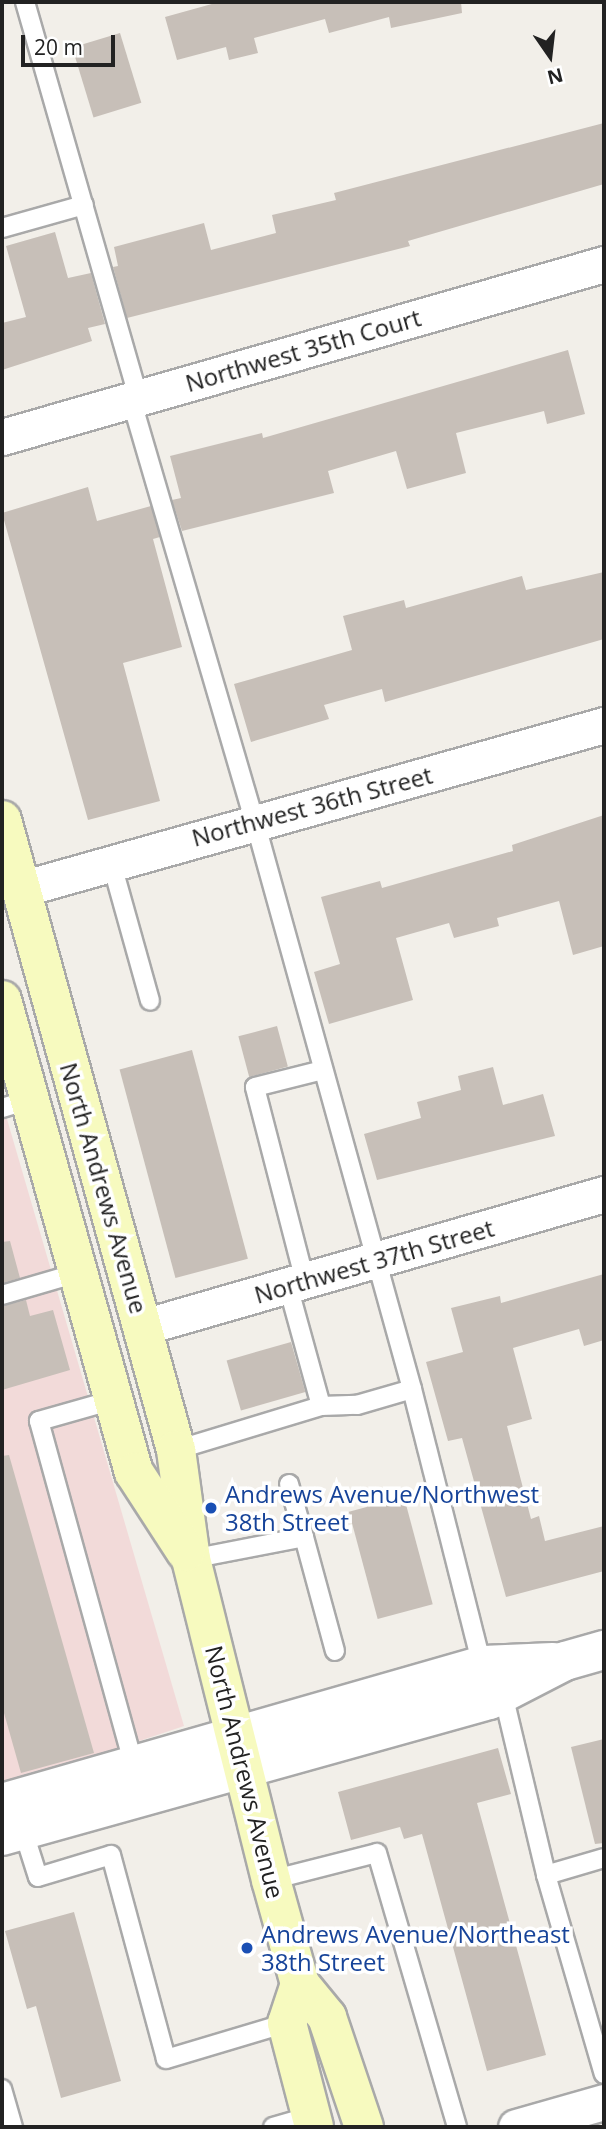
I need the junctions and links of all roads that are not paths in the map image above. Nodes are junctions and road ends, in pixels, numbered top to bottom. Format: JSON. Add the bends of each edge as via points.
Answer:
{"nodes":[{"id":1,"x":25,"y":2,"type":"edge"},
{"id":2,"x":83,"y":205,"type":"junction"},
{"id":3,"x":2,"y":228,"type":"edge"},
{"id":4,"x":604,"y":264,"type":"edge"},
{"id":5,"x":135,"y":398,"type":"junction"},
{"id":6,"x":2,"y":436,"type":"edge"},
{"id":7,"x":604,"y":725,"type":"edge"},
{"id":8,"x":2,"y":820,"type":"edge"},
{"id":9,"x":255,"y":822,"type":"junction"},
{"id":10,"x":111,"y":861,"type":"junction"},
{"id":11,"x":11,"y":888,"type":"edge"},
{"id":12,"x":2,"y":1001,"type":"edge"},
{"id":13,"x":150,"y":1001,"type":"dead end"},
{"id":14,"x":66,"y":1050,"type":"junction"},
{"id":15,"x":323,"y":1070,"type":"junction"},
{"id":16,"x":15,"y":1104,"type":"edge"},
{"id":17,"x":604,"y":1194,"type":"edge"},
{"id":18,"x":374,"y":1261,"type":"junction"},
{"id":19,"x":77,"y":1273,"type":"junction"},
{"id":20,"x":296,"y":1284,"type":"junction"},
{"id":21,"x":2,"y":1295,"type":"edge"},
{"id":22,"x":143,"y":1327,"type":"junction"},
{"id":23,"x":412,"y":1389,"type":"junction"},
{"id":24,"x":113,"y":1400,"type":"junction"},
{"id":25,"x":321,"y":1406,"type":"junction"},
{"id":26,"x":176,"y":1450,"type":"junction"},
{"id":27,"x":289,"y":1484,"type":"dead end"},
{"id":28,"x":304,"y":1537,"type":"junction"},
{"id":29,"x":191,"y":1559,"type":"junction"},
{"id":30,"x":604,"y":1650,"type":"edge"},
{"id":31,"x":335,"y":1651,"type":"dead end"},
{"id":32,"x":492,"y":1679,"type":"junction"},
{"id":33,"x":241,"y":1754,"type":"junction"},
{"id":34,"x":134,"y":1766,"type":"junction"},
{"id":35,"x":9,"y":1823,"type":"edge"},
{"id":36,"x":604,"y":1858,"type":"edge"},
{"id":37,"x":546,"y":1875,"type":"junction"},
{"id":38,"x":271,"y":1881,"type":"junction"},
{"id":39,"x":300,"y":1984,"type":"junction"},
{"id":40,"x":287,"y":2023,"type":"junction"},
{"id":41,"x":604,"y":2074,"type":"edge"},
{"id":42,"x":2,"y":2088,"type":"edge"},
{"id":43,"x":604,"y":2102,"type":"edge"},
{"id":44,"x":313,"y":2122,"type":"edge"},
{"id":45,"x":13,"y":2127,"type":"edge"},
{"id":46,"x":273,"y":2127,"type":"edge"},
{"id":47,"x":364,"y":2127,"type":"edge"},
{"id":48,"x":457,"y":2127,"type":"edge"},
{"id":49,"x":516,"y":2127,"type":"edge"}],
"edges":[{"from":1,"to":2,"type":"lane"},
{"from":2,"to":3,"type":"lane"},
{"from":2,"to":5,"type":"lane"},
{"from":4,"to":5,"type":"street","name":"Northwest 35th Court"},
{"from":5,"to":6,"type":"street","name":"Northwest 35th Court"},
{"from":5,"to":9,"type":"lane"},
{"from":7,"to":9,"type":"street","name":"Northwest 36th Street"},
{"from":8,"to":11,"type":"main road","name":"North Andrews Avenue"},
{"from":9,"to":10,"type":"street","name":"Northwest 36th Street"},
{"from":9,"to":15,"type":"lane"},
{"from":10,"to":11,"type":"street","name":"Northwest 36th Street"},
{"from":10,"to":13,"type":"lane"},
{"from":11,"to":14,"type":"main road","name":"North Andrews Avenue"},
{"from":12,"to":14,"type":"main road","via":[[41,1018]]},
{"from":12,"to":16,"type":"main road","name":"North Andrews Avenue"},
{"from":14,"to":22,"type":"main road","name":"North Andrews Avenue"},
{"from":15,"to":18,"type":"lane"},
{"from":15,"to":20,"type":"lane","via":[[255,1087]]},
{"from":16,"to":19,"type":"main road","name":"North Andrews Avenue"},
{"from":17,"to":18,"type":"street","name":"Northwest 37th Street"},
{"from":18,"to":20,"type":"street","name":"Northwest 37th Street"},
{"from":18,"to":23,"type":"lane"},
{"from":19,"to":21,"type":"lane"},
{"from":19,"to":24,"type":"main road","name":"North Andrews Avenue"},
{"from":20,"to":22,"type":"street","name":"Northwest 37th Street"},
{"from":20,"to":25,"type":"lane"},
{"from":22,"to":26,"type":"main road","name":"North Andrews Avenue"},
{"from":23,"to":25,"type":"lane","via":[[357,1405]]},
{"from":23,"to":32,"type":"lane"},
{"from":24,"to":29,"type":"main road","name":"North Andrews Avenue","via":[[134,1472]]},
{"from":24,"to":34,"type":"lane","via":[[39,1421]]},
{"from":25,"to":26,"type":"lane"},
{"from":26,"to":29,"type":"main road","name":"North Andrews Avenue"},
{"from":27,"to":28,"type":"lane"},
{"from":28,"to":29,"type":"lane"},
{"from":28,"to":31,"type":"lane"},
{"from":29,"to":33,"type":"main road","name":"North Andrews Avenue"},
{"from":30,"to":32,"type":"street"},
{"from":32,"to":33,"type":"street"},
{"from":32,"to":37,"type":"lane"},
{"from":33,"to":34,"type":"street"},
{"from":33,"to":35,"type":"street"},
{"from":33,"to":38,"type":"main road","name":"North Andrews Avenue"},
{"from":34,"to":35,"type":"street"},
{"from":35,"to":40,"type":"lane","via":[[38,1877],[111,1855],[166,2059]]},
{"from":36,"to":37,"type":"lane"},
{"from":37,"to":41,"type":"lane"},
{"from":38,"to":39,"type":"main road","name":"North Andrews Avenue"},
{"from":38,"to":48,"type":"lane","via":[[377,1853]]},
{"from":39,"to":40,"type":"main road"},
{"from":39,"to":47,"type":"main road","name":"North Andrews Avenue","via":[[327,2017]]},
{"from":40,"to":44,"type":"main road"},
{"from":42,"to":45,"type":"lane"},
{"from":43,"to":49,"type":"street"},
{"from":44,"to":46,"type":"lane"}]}
